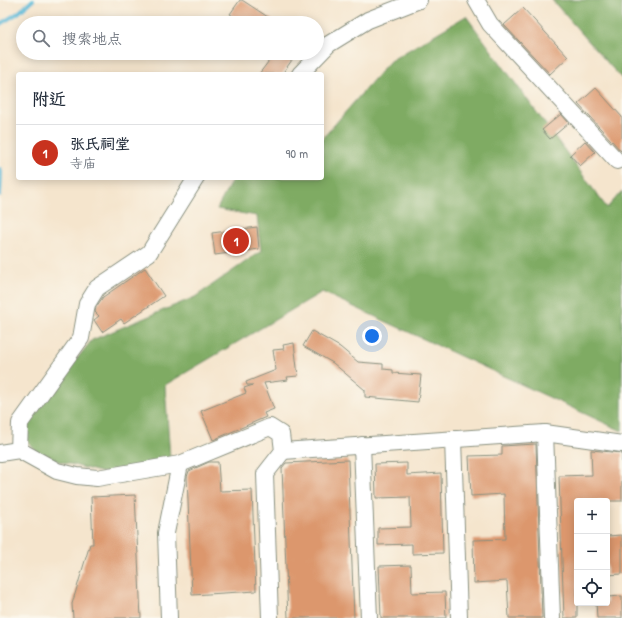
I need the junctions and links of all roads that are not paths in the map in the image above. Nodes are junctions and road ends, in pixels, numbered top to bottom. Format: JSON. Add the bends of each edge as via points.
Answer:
{"nodes":[{"id":1,"x":419,"y":0,"type":"edge"},
{"id":2,"x":476,"y":0,"type":"edge"},
{"id":3,"x":324,"y":49,"type":"edge"},
{"id":4,"x":314,"y":60,"type":"edge"},
{"id":5,"x":302,"y":72,"type":"edge"},
{"id":6,"x":617,"y":161,"type":"dead end"},
{"id":7,"x":195,"y":180,"type":"edge"},
{"id":8,"x":545,"y":433,"type":"junction"},
{"id":9,"x":453,"y":439,"type":"junction"},
{"id":10,"x":622,"y":444,"type":"edge"},
{"id":11,"x":362,"y":445,"type":"junction"},
{"id":12,"x":19,"y":450,"type":"junction"},
{"id":13,"x":283,"y":451,"type":"junction"},
{"id":14,"x":0,"y":453,"type":"edge"},
{"id":15,"x":180,"y":464,"type":"junction"},
{"id":16,"x":169,"y":618,"type":"edge"},
{"id":17,"x":270,"y":618,"type":"edge"},
{"id":18,"x":369,"y":618,"type":"edge"},
{"id":19,"x":460,"y":618,"type":"edge"},
{"id":20,"x":552,"y":618,"type":"edge"}],
"edges":[{"from":1,"to":3,"type":"street","via":[[368,20]]},
{"from":2,"to":6,"type":"street","via":[[490,24]]},
{"from":4,"to":5,"type":"street"},
{"from":7,"to":12,"type":"street","via":[[149,254],[97,288],[88,304],[81,338],[20,423]]},
{"from":8,"to":9,"type":"street"},
{"from":8,"to":10,"type":"street"},
{"from":8,"to":20,"type":"street"},
{"from":9,"to":11,"type":"street"},
{"from":9,"to":19,"type":"street"},
{"from":11,"to":13,"type":"street"},
{"from":11,"to":18,"type":"street"},
{"from":12,"to":14,"type":"street"},
{"from":12,"to":15,"type":"street","via":[[57,471],[97,478]]},
{"from":13,"to":15,"type":"street","via":[[281,434],[270,427]]},
{"from":13,"to":17,"type":"street","via":[[265,474]]},
{"from":15,"to":16,"type":"street","via":[[166,533]]}]}
